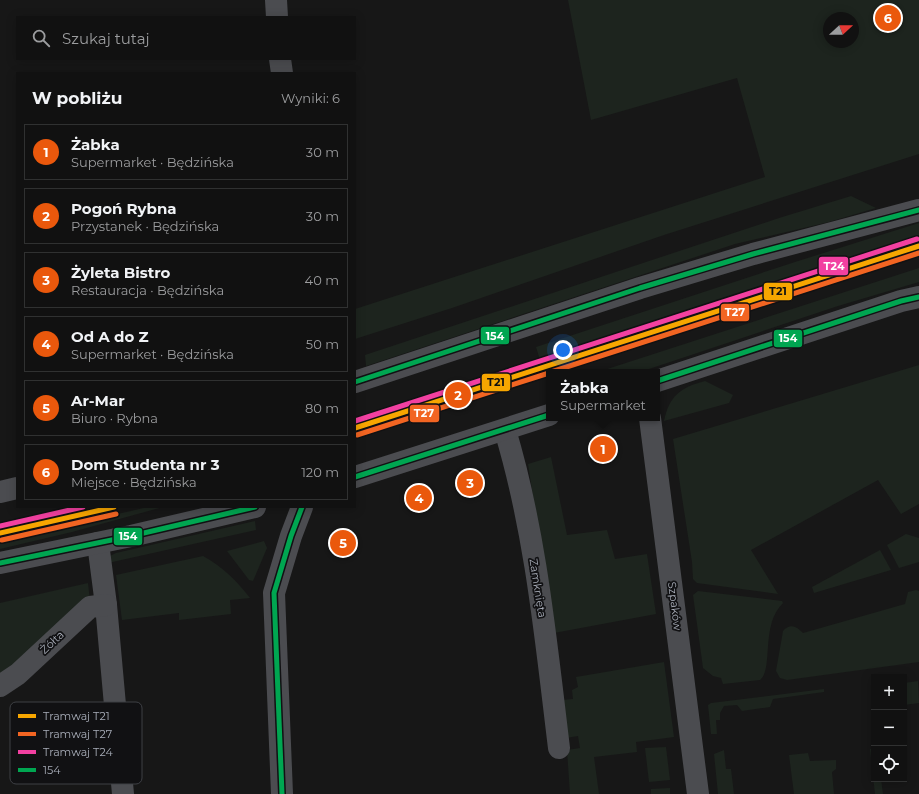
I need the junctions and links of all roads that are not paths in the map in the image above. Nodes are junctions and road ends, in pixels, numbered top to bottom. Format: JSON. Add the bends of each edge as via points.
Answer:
{"nodes":[{"id":1,"x":276,"y":0,"type":"edge"},
{"id":2,"x":277,"y":16,"type":"edge"},
{"id":3,"x":280,"y":60,"type":"edge"},
{"id":4,"x":282,"y":72,"type":"edge"},
{"id":5,"x":919,"y":210,"type":"edge"},
{"id":6,"x":919,"y":297,"type":"edge"},
{"id":7,"x":660,"y":379,"type":"edge"},
{"id":8,"x":356,"y":382,"type":"edge"},
{"id":9,"x":546,"y":417,"type":"edge"},
{"id":10,"x":650,"y":421,"type":"edge"},
{"id":11,"x":505,"y":430,"type":"junction"},
{"id":12,"x":356,"y":477,"type":"edge"},
{"id":13,"x":16,"y":488,"type":"edge"},
{"id":14,"x":0,"y":492,"type":"edge"},
{"id":15,"x":251,"y":508,"type":"edge"},
{"id":16,"x":302,"y":508,"type":"edge"},
{"id":17,"x":98,"y":543,"type":"junction"},
{"id":18,"x":0,"y":563,"type":"edge"},
{"id":19,"x":106,"y":605,"type":"junction"},
{"id":20,"x":0,"y":686,"type":"edge"},
{"id":21,"x":115,"y":702,"type":"edge"},
{"id":22,"x":559,"y":748,"type":"dead end"},
{"id":23,"x":122,"y":784,"type":"edge"},
{"id":24,"x":123,"y":794,"type":"edge"},
{"id":25,"x":282,"y":794,"type":"edge"},
{"id":26,"x":698,"y":794,"type":"edge"}],
"edges":[{"from":1,"to":2,"type":"street"},
{"from":3,"to":4,"type":"street"},
{"from":5,"to":8,"type":"street","via":[[753,254],[640,288]]},
{"from":6,"to":7,"type":"street"},
{"from":9,"to":11,"type":"street"},
{"from":10,"to":26,"type":"street","name":"Szpaków"},
{"from":11,"to":12,"type":"street"},
{"from":11,"to":22,"type":"street","name":"Zamknięta","via":[[525,508],[543,615]]},
{"from":13,"to":14,"type":"street"},
{"from":15,"to":17,"type":"street"},
{"from":16,"to":25,"type":"street","via":[[274,593]]},
{"from":17,"to":18,"type":"street"},
{"from":17,"to":19,"type":"street"},
{"from":19,"to":20,"type":"street","name":"Żółta","via":[[90,607],[18,674]]},
{"from":19,"to":21,"type":"street"},
{"from":23,"to":24,"type":"street"}]}
